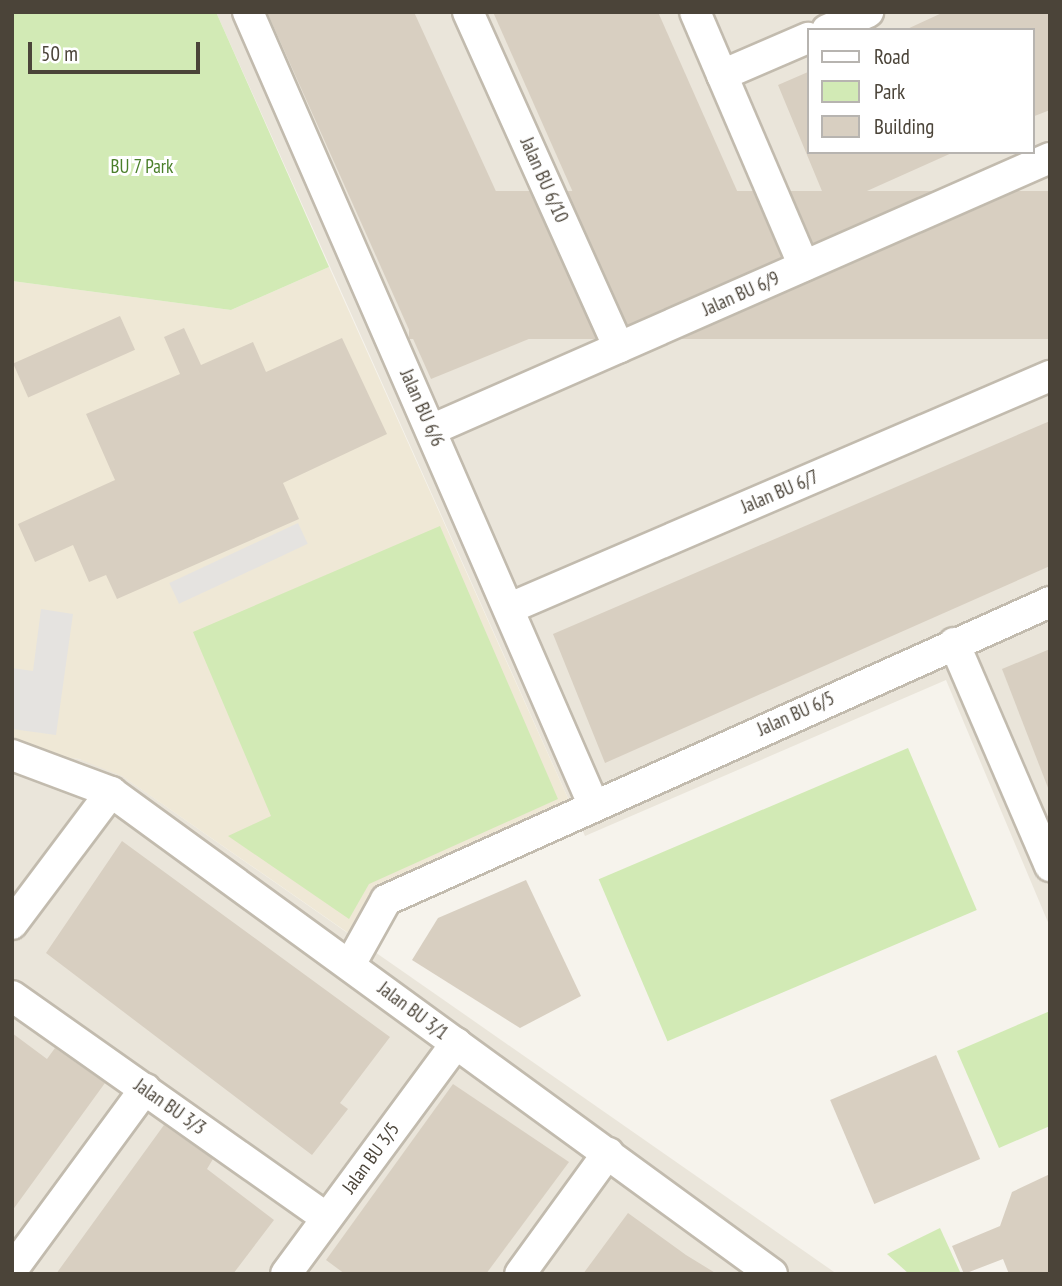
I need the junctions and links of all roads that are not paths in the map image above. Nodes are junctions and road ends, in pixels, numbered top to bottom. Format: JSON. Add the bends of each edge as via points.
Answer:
{"nodes":[{"id":1,"x":248,"y":12,"type":"edge"},
{"id":2,"x":468,"y":12,"type":"edge"},
{"id":3,"x":695,"y":12,"type":"edge"},
{"id":4,"x":868,"y":12,"type":"edge"},
{"id":5,"x":832,"y":28,"type":"edge"},
{"id":6,"x":806,"y":39,"type":"edge"},
{"id":7,"x":722,"y":75,"type":"junction"},
{"id":8,"x":1050,"y":158,"type":"edge"},
{"id":9,"x":804,"y":266,"type":"junction"},
{"id":10,"x":620,"y":348,"type":"junction"},
{"id":11,"x":1050,"y":376,"type":"edge"},
{"id":12,"x":431,"y":429,"type":"junction"},
{"id":13,"x":1050,"y":602,"type":"edge"},
{"id":14,"x":510,"y":608,"type":"junction"},
{"id":15,"x":954,"y":643,"type":"junction"},
{"id":16,"x":12,"y":755,"type":"edge"},
{"id":17,"x":45,"y":765,"type":"junction"},
{"id":18,"x":12,"y":773,"type":"edge"},
{"id":19,"x":111,"y":792,"type":"junction"},
{"id":20,"x":593,"y":804,"type":"junction"},
{"id":21,"x":1048,"y":857,"type":"edge"},
{"id":22,"x":12,"y":924,"type":"edge"},
{"id":23,"x":351,"y":963,"type":"junction"},
{"id":24,"x":12,"y":996,"type":"edge"},
{"id":25,"x":456,"y":1043,"type":"junction"},
{"id":26,"x":145,"y":1089,"type":"junction"},
{"id":27,"x":608,"y":1153,"type":"junction"},
{"id":28,"x":327,"y":1218,"type":"junction"},
{"id":29,"x":12,"y":1270,"type":"edge"},
{"id":30,"x":286,"y":1274,"type":"edge"},
{"id":31,"x":520,"y":1274,"type":"edge"},
{"id":32,"x":772,"y":1274,"type":"edge"}],
"edges":[{"from":1,"to":12,"type":"street","name":"Jalan BU 6/6"},
{"from":2,"to":10,"type":"street","name":"Jalan BU 6/10"},
{"from":3,"to":7,"type":"street"},
{"from":4,"to":5,"type":"street"},
{"from":6,"to":7,"type":"street"},
{"from":7,"to":9,"type":"street"},
{"from":8,"to":9,"type":"street","name":"Jalan BU 6/9"},
{"from":9,"to":10,"type":"street","name":"Jalan BU 6/9"},
{"from":10,"to":12,"type":"street","name":"Jalan BU 6/9"},
{"from":11,"to":14,"type":"street","name":"Jalan BU 6/7"},
{"from":12,"to":14,"type":"street","name":"Jalan BU 6/6"},
{"from":13,"to":15,"type":"street","name":"Jalan BU 6/5"},
{"from":14,"to":20,"type":"street","name":"Jalan BU 6/6"},
{"from":15,"to":20,"type":"street","name":"Jalan BU 6/5"},
{"from":15,"to":21,"type":"street"},
{"from":16,"to":17,"type":"street","name":"Jalan BU 3/1"},
{"from":17,"to":18,"type":"street"},
{"from":17,"to":19,"type":"street","name":"Jalan BU 3/1"},
{"from":19,"to":22,"type":"street"},
{"from":19,"to":23,"type":"street","name":"Jalan BU 3/1"},
{"from":20,"to":23,"type":"street","name":"Jalan BU 6/5","via":[[386,900]]},
{"from":23,"to":25,"type":"street","name":"Jalan BU 3/1"},
{"from":24,"to":26,"type":"street","name":"Jalan BU 3/3"},
{"from":25,"to":27,"type":"street","name":"Jalan BU 3/1"},
{"from":25,"to":28,"type":"street","name":"Jalan BU 3/5"},
{"from":26,"to":28,"type":"street","name":"Jalan BU 3/3"},
{"from":26,"to":29,"type":"street"},
{"from":27,"to":31,"type":"street"},
{"from":27,"to":32,"type":"street","name":"Jalan BU 3/1"},
{"from":28,"to":30,"type":"street","name":"Jalan BU 3/5"}]}
